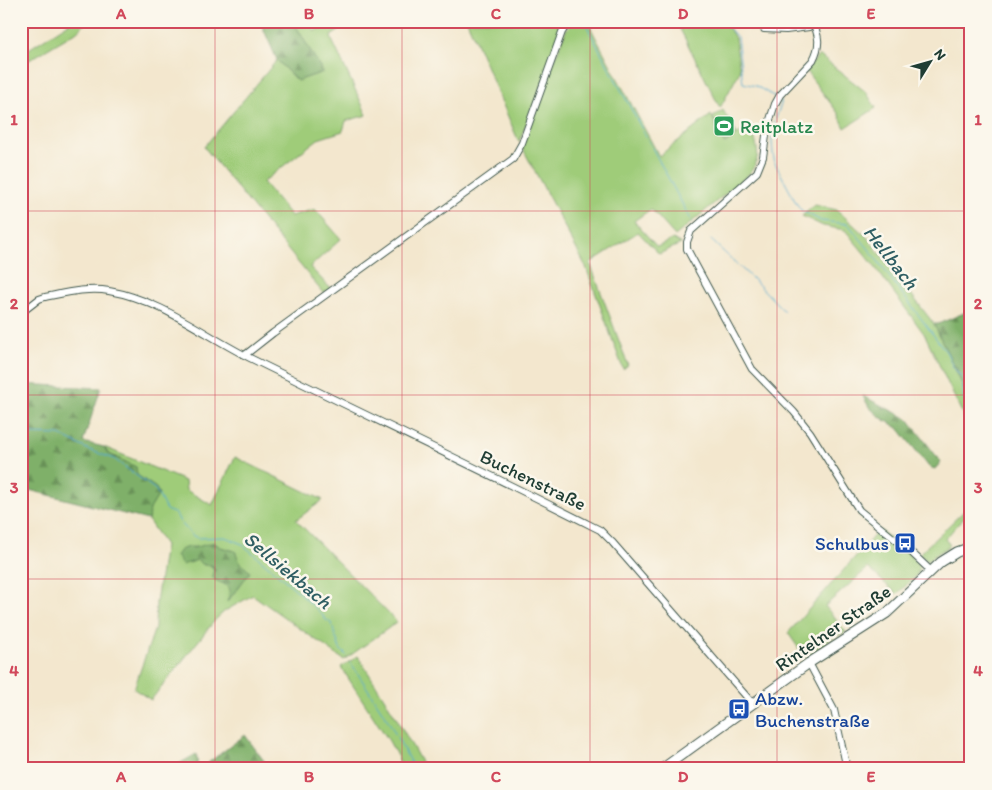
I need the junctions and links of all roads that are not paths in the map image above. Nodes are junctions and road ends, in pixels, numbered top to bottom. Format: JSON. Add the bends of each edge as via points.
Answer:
{"nodes":[{"id":1,"x":570,"y":21,"type":"edge"},
{"id":2,"x":762,"y":21,"type":"edge"},
{"id":3,"x":813,"y":23,"type":"edge"},
{"id":4,"x":21,"y":313,"type":"edge"},
{"id":5,"x":245,"y":355,"type":"junction"},
{"id":6,"x":971,"y":547,"type":"edge"},
{"id":7,"x":931,"y":571,"type":"junction"},
{"id":8,"x":809,"y":663,"type":"junction"},
{"id":9,"x":753,"y":704,"type":"junction"},
{"id":10,"x":662,"y":769,"type":"edge"},
{"id":11,"x":847,"y":769,"type":"edge"}],
"edges":[{"from":1,"to":5,"type":"street","via":[[562,32],[522,143],[513,158]]},
{"from":2,"to":3,"type":"street","via":[[764,30],[809,27]]},
{"from":3,"to":7,"type":"street","via":[[819,39],[816,54],[775,104],[760,167],[752,178],[691,232],[688,249],[752,368],[810,432],[859,510]]},
{"from":4,"to":5,"type":"street","name":"Buchenstraße","via":[[45,297],[109,291],[164,310]]},
{"from":5,"to":9,"type":"street","name":"Buchenstraße","via":[[600,530]]},
{"from":6,"to":7,"type":"main road","name":"Rintelner Straße","via":[[948,557]]},
{"from":7,"to":8,"type":"main road","name":"Rintelner Straße","via":[[887,613]]},
{"from":8,"to":9,"type":"main road","name":"Rintelner Straße"},
{"from":8,"to":11,"type":"street","via":[[834,710]]},
{"from":9,"to":10,"type":"main road","name":"Rintelner Straße"}]}
